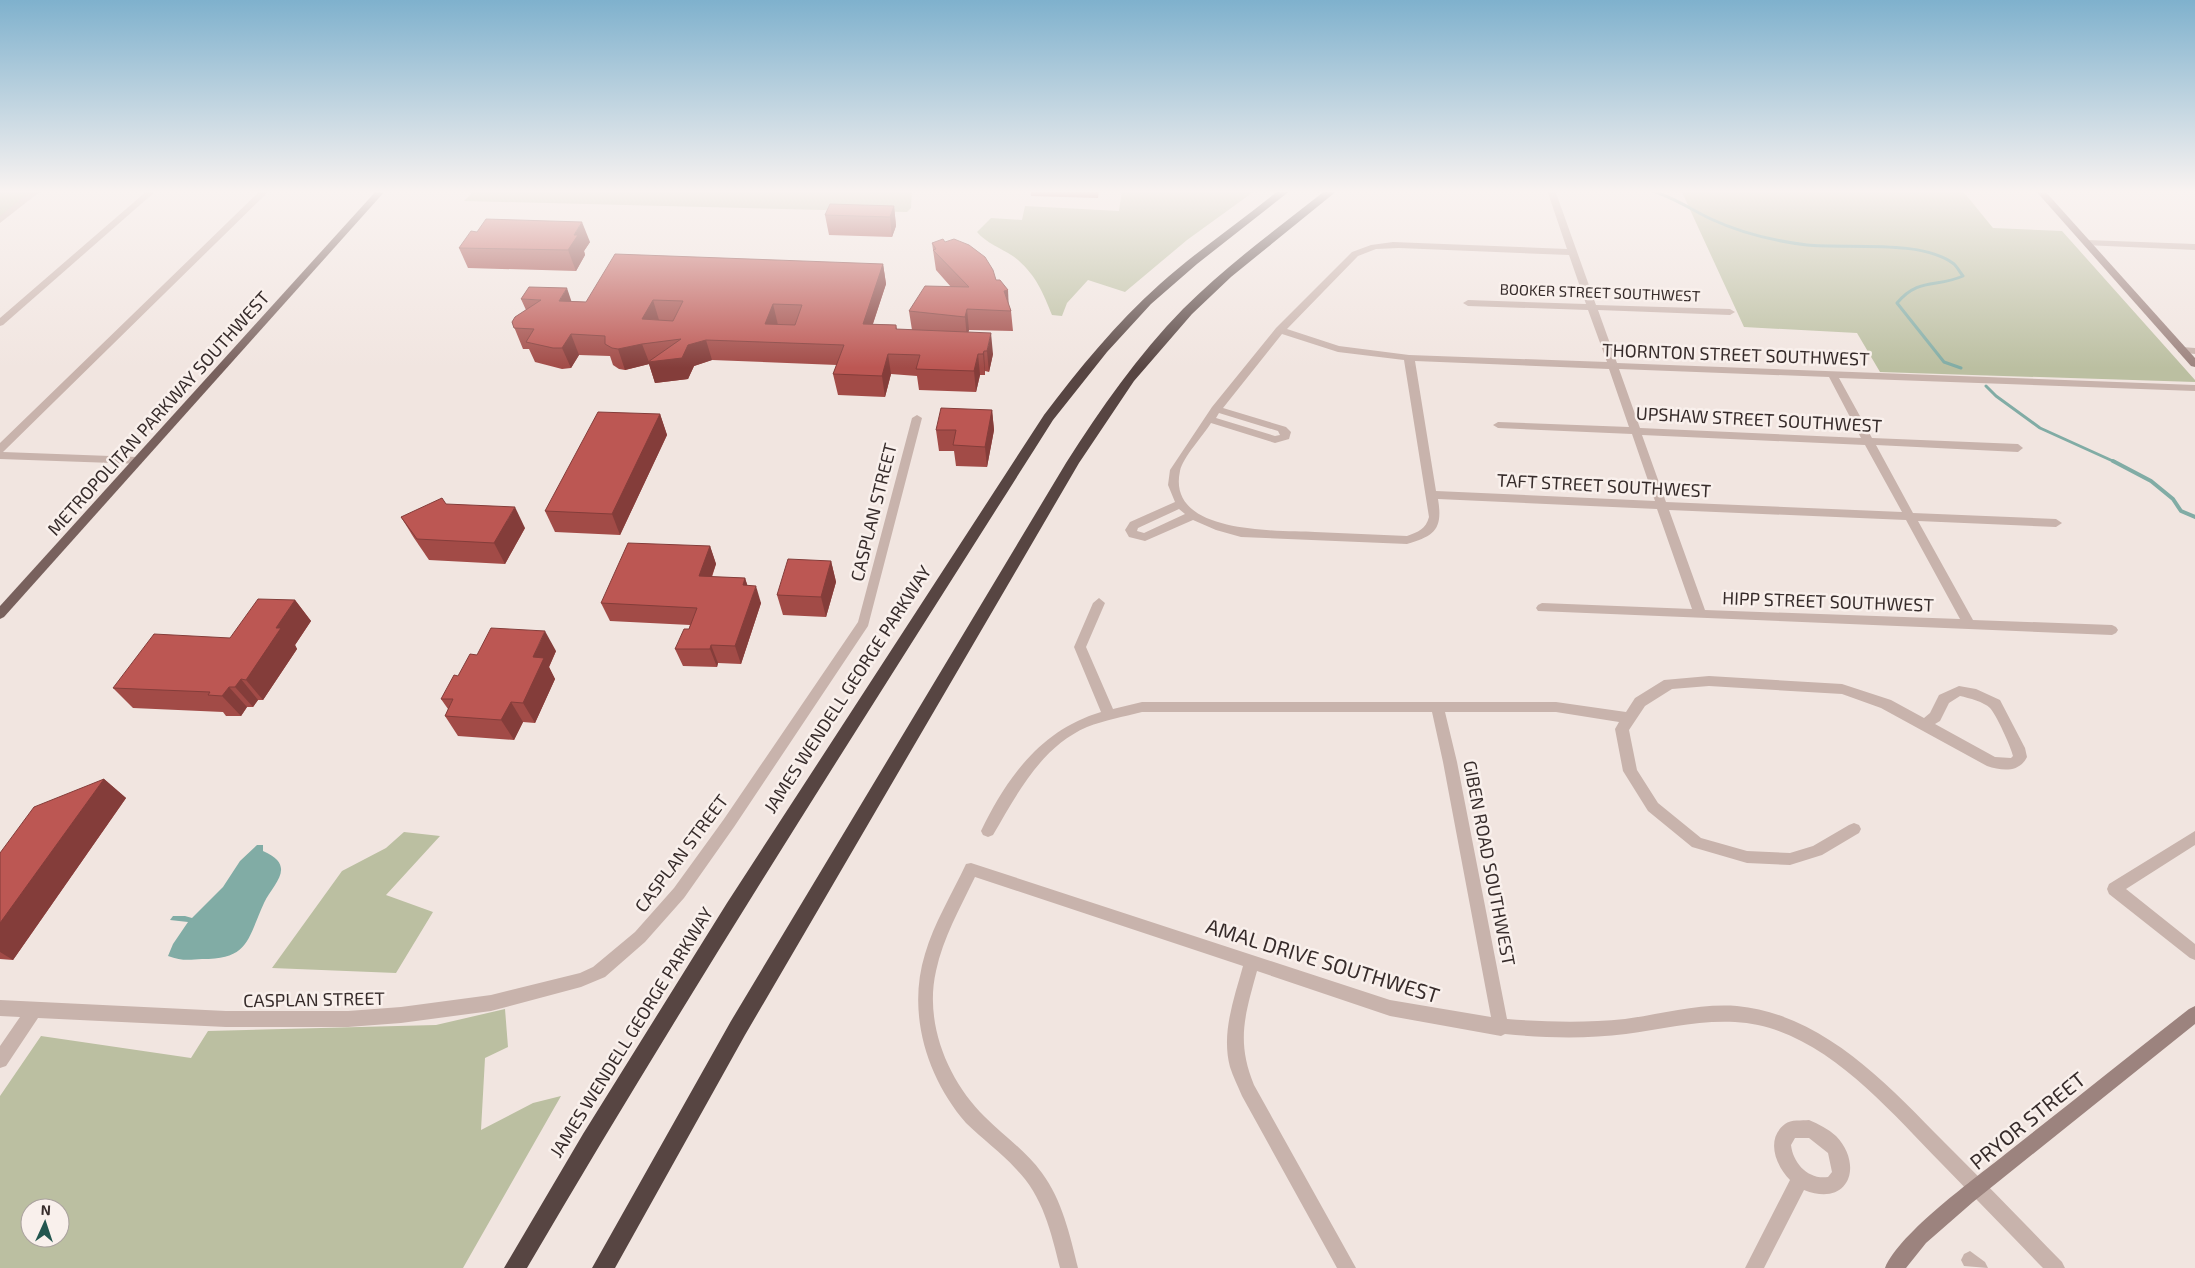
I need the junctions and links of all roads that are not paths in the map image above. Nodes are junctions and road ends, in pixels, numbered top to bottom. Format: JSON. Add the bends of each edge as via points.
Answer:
{"nodes":[{"id":1,"x":85,"y":249,"type":"edge"},
{"id":2,"x":205,"y":249,"type":"edge"},
{"id":3,"x":330,"y":249,"type":"edge"},
{"id":4,"x":1208,"y":249,"type":"edge"},
{"id":5,"x":1259,"y":249,"type":"edge"},
{"id":6,"x":1369,"y":249,"type":"edge"},
{"id":7,"x":1503,"y":249,"type":"edge"},
{"id":8,"x":2092,"y":249,"type":"edge"},
{"id":9,"x":1573,"y":252,"type":"joint"},
{"id":10,"x":1468,"y":303,"type":"dead end"},
{"id":11,"x":1592,"y":306,"type":"junction"},
{"id":12,"x":1730,"y":312,"type":"dead end"},
{"id":13,"x":0,"y":323,"type":"edge"},
{"id":14,"x":1279,"y":330,"type":"junction"},
{"id":15,"x":2182,"y":350,"type":"junction"},
{"id":16,"x":2195,"y":350,"type":"edge"},
{"id":17,"x":1409,"y":358,"type":"junction"},
{"id":18,"x":2195,"y":364,"type":"edge"},
{"id":19,"x":1613,"y":365,"type":"junction"},
{"id":20,"x":1832,"y":374,"type":"junction"},
{"id":21,"x":2195,"y":388,"type":"edge"},
{"id":22,"x":1216,"y":409,"type":"junction"},
{"id":23,"x":917,"y":418,"type":"dead end"},
{"id":24,"x":1209,"y":419,"type":"junction"},
{"id":25,"x":1498,"y":425,"type":"dead end"},
{"id":26,"x":1636,"y":431,"type":"junction"},
{"id":27,"x":1868,"y":441,"type":"junction"},
{"id":28,"x":2018,"y":448,"type":"dead end"},
{"id":29,"x":0,"y":449,"type":"edge"},
{"id":30,"x":0,"y":455,"type":"edge"},
{"id":31,"x":137,"y":461,"type":"junction"},
{"id":32,"x":1432,"y":495,"type":"junction"},
{"id":33,"x":1182,"y":503,"type":"junction"},
{"id":34,"x":1662,"y":506,"type":"junction"},
{"id":35,"x":1193,"y":514,"type":"junction"},
{"id":36,"x":1910,"y":517,"type":"junction"},
{"id":37,"x":2056,"y":522,"type":"dead end"},
{"id":38,"x":1099,"y":603,"type":"dead end"},
{"id":39,"x":1542,"y":608,"type":"dead end"},
{"id":40,"x":0,"y":614,"type":"edge"},
{"id":41,"x":1700,"y":614,"type":"junction"},
{"id":42,"x":1968,"y":623,"type":"junction"},
{"id":43,"x":2112,"y":630,"type":"dead end"},
{"id":44,"x":1437,"y":707,"type":"junction"},
{"id":45,"x":1108,"y":716,"type":"junction"},
{"id":46,"x":1629,"y":718,"type":"junction"},
{"id":47,"x":1926,"y":724,"type":"junction"},
{"id":48,"x":1854,"y":829,"type":"dead end"},
{"id":49,"x":988,"y":830,"type":"dead end"},
{"id":50,"x":2195,"y":837,"type":"edge"},
{"id":51,"x":2195,"y":953,"type":"edge"},
{"id":52,"x":1251,"y":964,"type":"junction"},
{"id":53,"x":0,"y":1008,"type":"edge"},
{"id":54,"x":34,"y":1010,"type":"junction"},
{"id":55,"x":2195,"y":1014,"type":"edge"},
{"id":56,"x":1501,"y":1028,"type":"junction"},
{"id":57,"x":0,"y":1060,"type":"edge"},
{"id":58,"x":1801,"y":1178,"type":"dead end"},
{"id":59,"x":1978,"y":1189,"type":"junction"},
{"id":60,"x":516,"y":1268,"type":"edge"},
{"id":61,"x":603,"y":1268,"type":"edge"},
{"id":62,"x":1069,"y":1268,"type":"edge"},
{"id":63,"x":1347,"y":1268,"type":"edge"},
{"id":64,"x":1754,"y":1268,"type":"edge"},
{"id":65,"x":1894,"y":1268,"type":"edge"},
{"id":66,"x":2056,"y":1268,"type":"edge"}],
"edges":[{"from":1,"to":13,"type":"street"},
{"from":2,"to":29,"type":"street"},
{"from":3,"to":31,"type":"main road","name":"METROPOLITAN PARKWAY SOUTHWEST"},
{"from":4,"to":60,"type":"highway","name":"JAMES WENDELL GEORGE PARKWAY","via":[[1162,288],[1096,356],[1048,418],[733,909]]},
{"from":5,"to":61,"type":"highway","via":[[1203,296],[1169,330],[1118,393],[744,1019]]},
{"from":6,"to":14,"type":"street","via":[[1354,255]]},
{"from":7,"to":9,"type":"street"},
{"from":8,"to":15,"type":"main road"},
{"from":9,"to":11,"type":"street"},
{"from":10,"to":11,"type":"street","name":"BOOKER STREET SOUTHWEST"},
{"from":11,"to":12,"type":"street","name":"BOOKER STREET SOUTHWEST"},
{"from":11,"to":19,"type":"street"},
{"from":14,"to":17,"type":"street","name":"THORNTON STREET SOUTHWEST","via":[[1338,349]]},
{"from":14,"to":22,"type":"street"},
{"from":15,"to":16,"type":"street"},
{"from":15,"to":18,"type":"main road"},
{"from":17,"to":19,"type":"street","name":"THORNTON STREET SOUTHWEST"},
{"from":17,"to":32,"type":"street"},
{"from":19,"to":20,"type":"street","name":"THORNTON STREET SOUTHWEST"},
{"from":19,"to":26,"type":"street"},
{"from":20,"to":21,"type":"street","name":"THORNTON STREET SOUTHWEST"},
{"from":20,"to":27,"type":"street"},
{"from":22,"to":24,"type":"street"},
{"from":22,"to":24,"type":"street","via":[[1282,429],[1286,432],[1285,437],[1275,440]]},
{"from":23,"to":54,"type":"street","name":"CASPLAN STREET","via":[[864,623],[698,867],[657,918],[609,965],[581,980],[526,995],[401,1015],[287,1020]]},
{"from":24,"to":33,"type":"street","via":[[1176,469],[1174,486]]},
{"from":25,"to":26,"type":"street","name":"UPSHAW STREET SOUTHWEST"},
{"from":26,"to":27,"type":"street","name":"UPSHAW STREET SOUTHWEST"},
{"from":26,"to":34,"type":"street"},
{"from":27,"to":28,"type":"street","name":"UPSHAW STREET SOUTHWEST"},
{"from":27,"to":36,"type":"street"},
{"from":30,"to":31,"type":"street"},
{"from":31,"to":40,"type":"main road","name":"METROPOLITAN PARKWAY SOUTHWEST"},
{"from":32,"to":34,"type":"street","name":"TAFT STREET SOUTHWEST"},
{"from":32,"to":35,"type":"street","via":[[1436,517],[1433,526],[1423,536],[1407,540],[1241,534],[1216,528]]},
{"from":33,"to":35,"type":"street"},
{"from":33,"to":35,"type":"street","via":[[1134,525],[1133,534],[1145,537]]},
{"from":34,"to":36,"type":"street","name":"TAFT STREET SOUTHWEST"},
{"from":34,"to":41,"type":"street"},
{"from":36,"to":37,"type":"street","name":"TAFT STREET SOUTHWEST"},
{"from":36,"to":42,"type":"street"},
{"from":38,"to":45,"type":"street","via":[[1080,647]]},
{"from":39,"to":41,"type":"street","name":"HIPP STREET SOUTHWEST"},
{"from":41,"to":42,"type":"street","name":"HIPP STREET SOUTHWEST"},
{"from":42,"to":43,"type":"street","name":"HIPP STREET SOUTHWEST"},
{"from":44,"to":45,"type":"street","via":[[1142,707]]},
{"from":44,"to":46,"type":"street","via":[[1556,707]]},
{"from":44,"to":56,"type":"street","name":"GIBEN ROAD SOUTHWEST"},
{"from":45,"to":49,"type":"street","via":[[1072,729],[1047,747],[1017,780]]},
{"from":46,"to":47,"type":"street","via":[[1640,702],[1669,684],[1709,681],[1842,689],[1886,704]]},
{"from":46,"to":48,"type":"street","via":[[1622,729],[1630,771],[1653,807],[1697,843],[1747,857],[1790,859],[1818,851]]},
{"from":47,"to":47,"type":"street","via":[[1992,762],[2015,764],[2020,757],[1995,704],[1971,692],[1959,691],[1944,699],[1935,717]]},
{"from":50,"to":51,"type":"street","via":[[2114,889]]},
{"from":52,"to":56,"type":"street","name":"AMAL DRIVE SOUTHWEST","via":[[1390,1008]]},
{"from":52,"to":62,"type":"street","name":"AMAL DRIVE SOUTHWEST","via":[[971,869],[932,953],[926,984],[926,1016],[934,1054],[950,1087],[972,1115],[1030,1171],[1052,1210]]},
{"from":52,"to":63,"type":"street","via":[[1236,1024],[1238,1064],[1248,1090]]},
{"from":53,"to":54,"type":"street","name":"CASPLAN STREET"},
{"from":54,"to":57,"type":"street"},
{"from":55,"to":59,"type":"main road","name":"PRYOR STREET"},
{"from":56,"to":59,"type":"street","name":"AMAL DRIVE SOUTHWEST","via":[[1599,1029],[1716,1014],[1774,1022],[1816,1040],[1856,1067]]},
{"from":58,"to":64,"type":"street"},
{"from":59,"to":65,"type":"main road","name":"PRYOR STREET","via":[[1920,1237]]},
{"from":59,"to":66,"type":"street","name":"AMAL DRIVE SOUTHWEST"}]}
